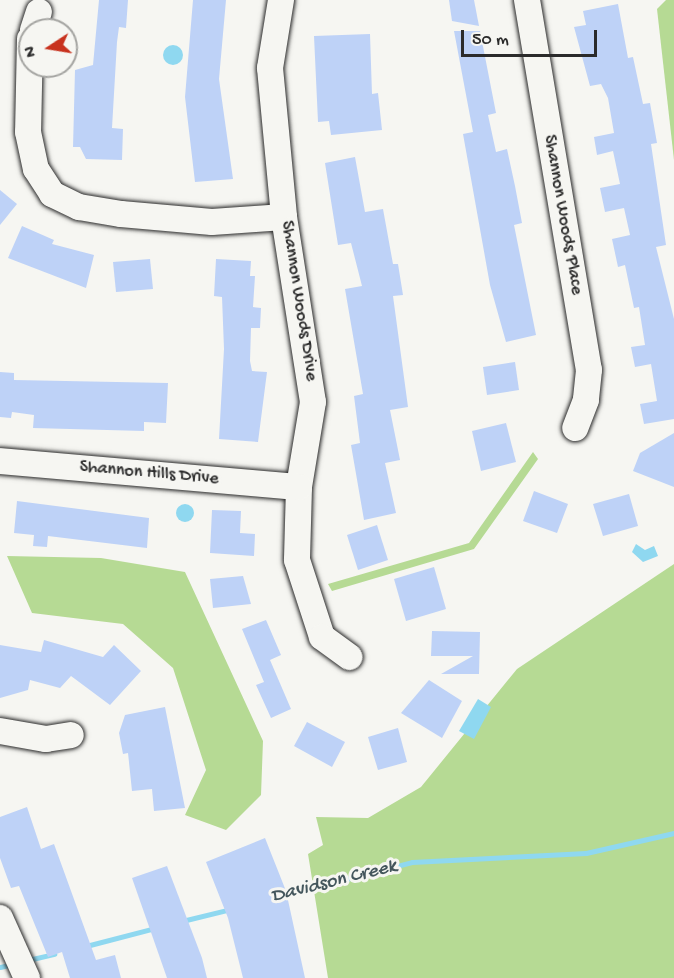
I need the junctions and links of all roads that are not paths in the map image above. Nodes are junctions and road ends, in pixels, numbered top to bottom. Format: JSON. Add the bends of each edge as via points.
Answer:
{"nodes":[{"id":1,"x":281,"y":0,"type":"edge"},
{"id":2,"x":526,"y":0,"type":"edge"},
{"id":3,"x":29,"y":78,"type":"edge"},
{"id":4,"x":284,"y":217,"type":"junction"},
{"id":5,"x":575,"y":428,"type":"dead end"},
{"id":6,"x":0,"y":461,"type":"edge"},
{"id":7,"x":299,"y":487,"type":"junction"},
{"id":8,"x":350,"y":657,"type":"dead end"},
{"id":9,"x":0,"y":731,"type":"edge"},
{"id":10,"x":71,"y":735,"type":"dead end"},
{"id":11,"x":0,"y":918,"type":"edge"},
{"id":12,"x":27,"y":978,"type":"edge"}],
"edges":[{"from":1,"to":4,"type":"street","name":"Shannon Woods Drive","via":[[270,68]]},
{"from":2,"to":5,"type":"street","name":"Shannon Woods Place","via":[[589,370],[586,400]]},
{"from":3,"to":4,"type":"street","via":[[28,132],[36,169],[52,194],[79,207],[121,213],[212,222]]},
{"from":4,"to":7,"type":"street","name":"Shannon Woods Drive","via":[[313,402]]},
{"from":6,"to":7,"type":"street","name":"Shannon Hills Drive"},
{"from":7,"to":8,"type":"street","name":"Shannon Woods Drive","via":[[297,560],[305,597],[322,637]]},
{"from":9,"to":10,"type":"street","via":[[46,738]]},
{"from":11,"to":12,"type":"street"}]}
